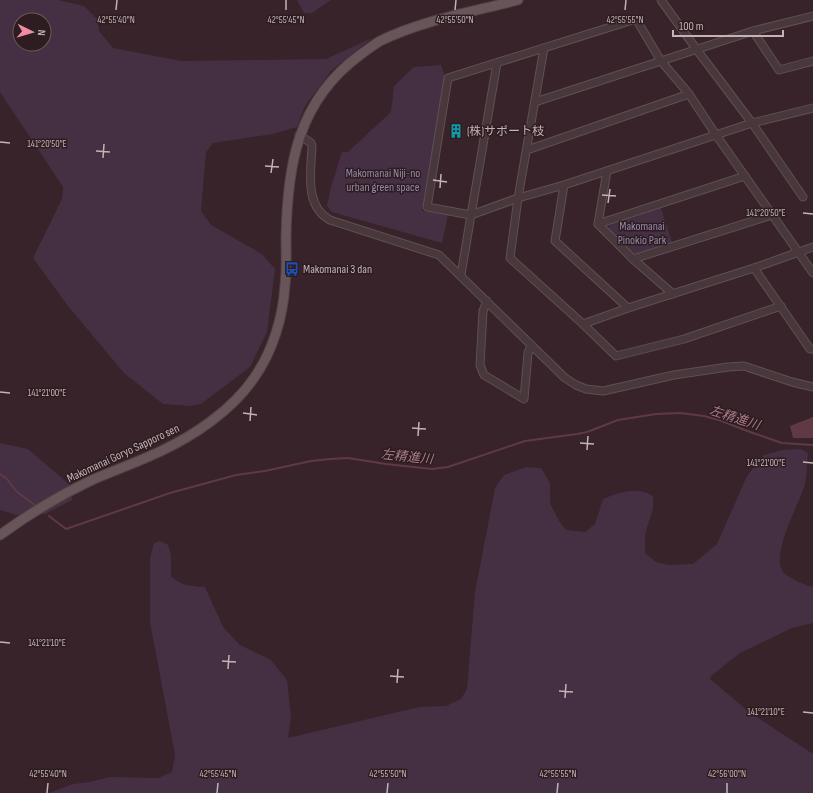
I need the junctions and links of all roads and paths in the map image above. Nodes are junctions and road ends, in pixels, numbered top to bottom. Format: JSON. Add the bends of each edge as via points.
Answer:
{"nodes":[{"id":1,"x":518,"y":0,"type":"edge"},
{"id":2,"x":661,"y":0,"type":"edge"},
{"id":3,"x":813,"y":16,"type":"edge"},
{"id":4,"x":754,"y":31,"type":"junction"},
{"id":5,"x":544,"y":48,"type":"junction"},
{"id":6,"x":697,"y":50,"type":"junction"},
{"id":7,"x":661,"y":61,"type":"junction"},
{"id":8,"x":813,"y":61,"type":"edge"},
{"id":9,"x":497,"y":63,"type":"junction"},
{"id":10,"x":690,"y":94,"type":"junction"},
{"id":11,"x":535,"y":102,"type":"junction"},
{"id":12,"x":813,"y":108,"type":"edge"},
{"id":13,"x":752,"y":122,"type":"junction"},
{"id":14,"x":299,"y":135,"type":"junction"},
{"id":15,"x":716,"y":135,"type":"junction"},
{"id":16,"x":527,"y":150,"type":"junction"},
{"id":17,"x":606,"y":171,"type":"junction"},
{"id":18,"x":745,"y":176,"type":"junction"},
{"id":19,"x":564,"y":185,"type":"junction"},
{"id":20,"x":803,"y":197,"type":"dead end"},
{"id":21,"x":518,"y":198,"type":"junction"},
{"id":22,"x":471,"y":215,"type":"junction"},
{"id":23,"x":772,"y":215,"type":"junction"},
{"id":24,"x":598,"y":224,"type":"junction"},
{"id":25,"x":813,"y":248,"type":"edge"},
{"id":26,"x":799,"y":253,"type":"junction"},
{"id":27,"x":633,"y":259,"type":"junction"},
{"id":28,"x":754,"y":268,"type":"junction"},
{"id":29,"x":813,"y":273,"type":"edge"},
{"id":30,"x":461,"y":275,"type":"junction"},
{"id":31,"x":673,"y":294,"type":"junction"},
{"id":32,"x":487,"y":301,"type":"junction"},
{"id":33,"x":781,"y":306,"type":"junction"},
{"id":34,"x":628,"y":308,"type":"junction"},
{"id":35,"x":583,"y":324,"type":"junction"},
{"id":36,"x":531,"y":344,"type":"junction"},
{"id":37,"x":813,"y":349,"type":"edge"},
{"id":38,"x":813,"y":387,"type":"edge"},
{"id":39,"x":0,"y":535,"type":"edge"}],
"edges":[{"from":1,"to":14,"type":"main road","name":"Makomanai Goryo Sapporo sen","via":[[420,25],[378,42],[349,63],[335,77],[310,112]]},
{"from":2,"to":6,"type":"street"},
{"from":3,"to":4,"type":"street"},
{"from":4,"to":6,"type":"street"},
{"from":4,"to":8,"type":"street","via":[[779,70]]},
{"from":5,"to":7,"type":"street","via":[[636,19]]},
{"from":5,"to":9,"type":"street"},
{"from":5,"to":11,"type":"street"},
{"from":6,"to":7,"type":"street"},
{"from":6,"to":13,"type":"street"},
{"from":7,"to":10,"type":"street"},
{"from":7,"to":11,"type":"street"},
{"from":9,"to":22,"type":"street"},
{"from":9,"to":22,"type":"street","via":[[448,78],[427,207]]},
{"from":10,"to":15,"type":"street"},
{"from":10,"to":16,"type":"street"},
{"from":11,"to":16,"type":"street"},
{"from":12,"to":13,"type":"street"},
{"from":13,"to":15,"type":"street"},
{"from":13,"to":20,"type":"street"},
{"from":14,"to":30,"type":"street","via":[[312,146],[311,191],[313,200],[323,216],[439,254]]},
{"from":14,"to":39,"type":"main road","name":"Makomanai Goryo Sapporo sen","via":[[290,178],[286,217],[285,285],[280,319],[269,352],[255,377],[240,396],[203,427],[160,452],[65,494]]},
{"from":15,"to":17,"type":"street"},
{"from":15,"to":18,"type":"street"},
{"from":16,"to":21,"type":"street"},
{"from":17,"to":19,"type":"street"},
{"from":17,"to":24,"type":"street"},
{"from":18,"to":23,"type":"street"},
{"from":18,"to":24,"type":"street"},
{"from":19,"to":21,"type":"street"},
{"from":19,"to":34,"type":"street","via":[[555,241]]},
{"from":21,"to":22,"type":"street"},
{"from":21,"to":35,"type":"street","via":[[510,258]]},
{"from":22,"to":30,"type":"street"},
{"from":23,"to":26,"type":"street"},
{"from":23,"to":27,"type":"street"},
{"from":24,"to":27,"type":"street"},
{"from":25,"to":26,"type":"street"},
{"from":26,"to":28,"type":"street"},
{"from":26,"to":29,"type":"street"},
{"from":27,"to":31,"type":"street"},
{"from":28,"to":31,"type":"street"},
{"from":28,"to":33,"type":"street"},
{"from":30,"to":32,"type":"street"},
{"from":31,"to":34,"type":"street"},
{"from":32,"to":36,"type":"street"},
{"from":32,"to":36,"type":"street","via":[[483,311],[480,365],[484,375],[524,399]]},
{"from":33,"to":35,"type":"street","via":[[684,339],[616,356]]},
{"from":33,"to":37,"type":"street","via":[[810,349]]},
{"from":34,"to":35,"type":"street"},
{"from":36,"to":38,"type":"street","via":[[565,378],[586,389],[603,391],[674,375],[744,366]]}]}
